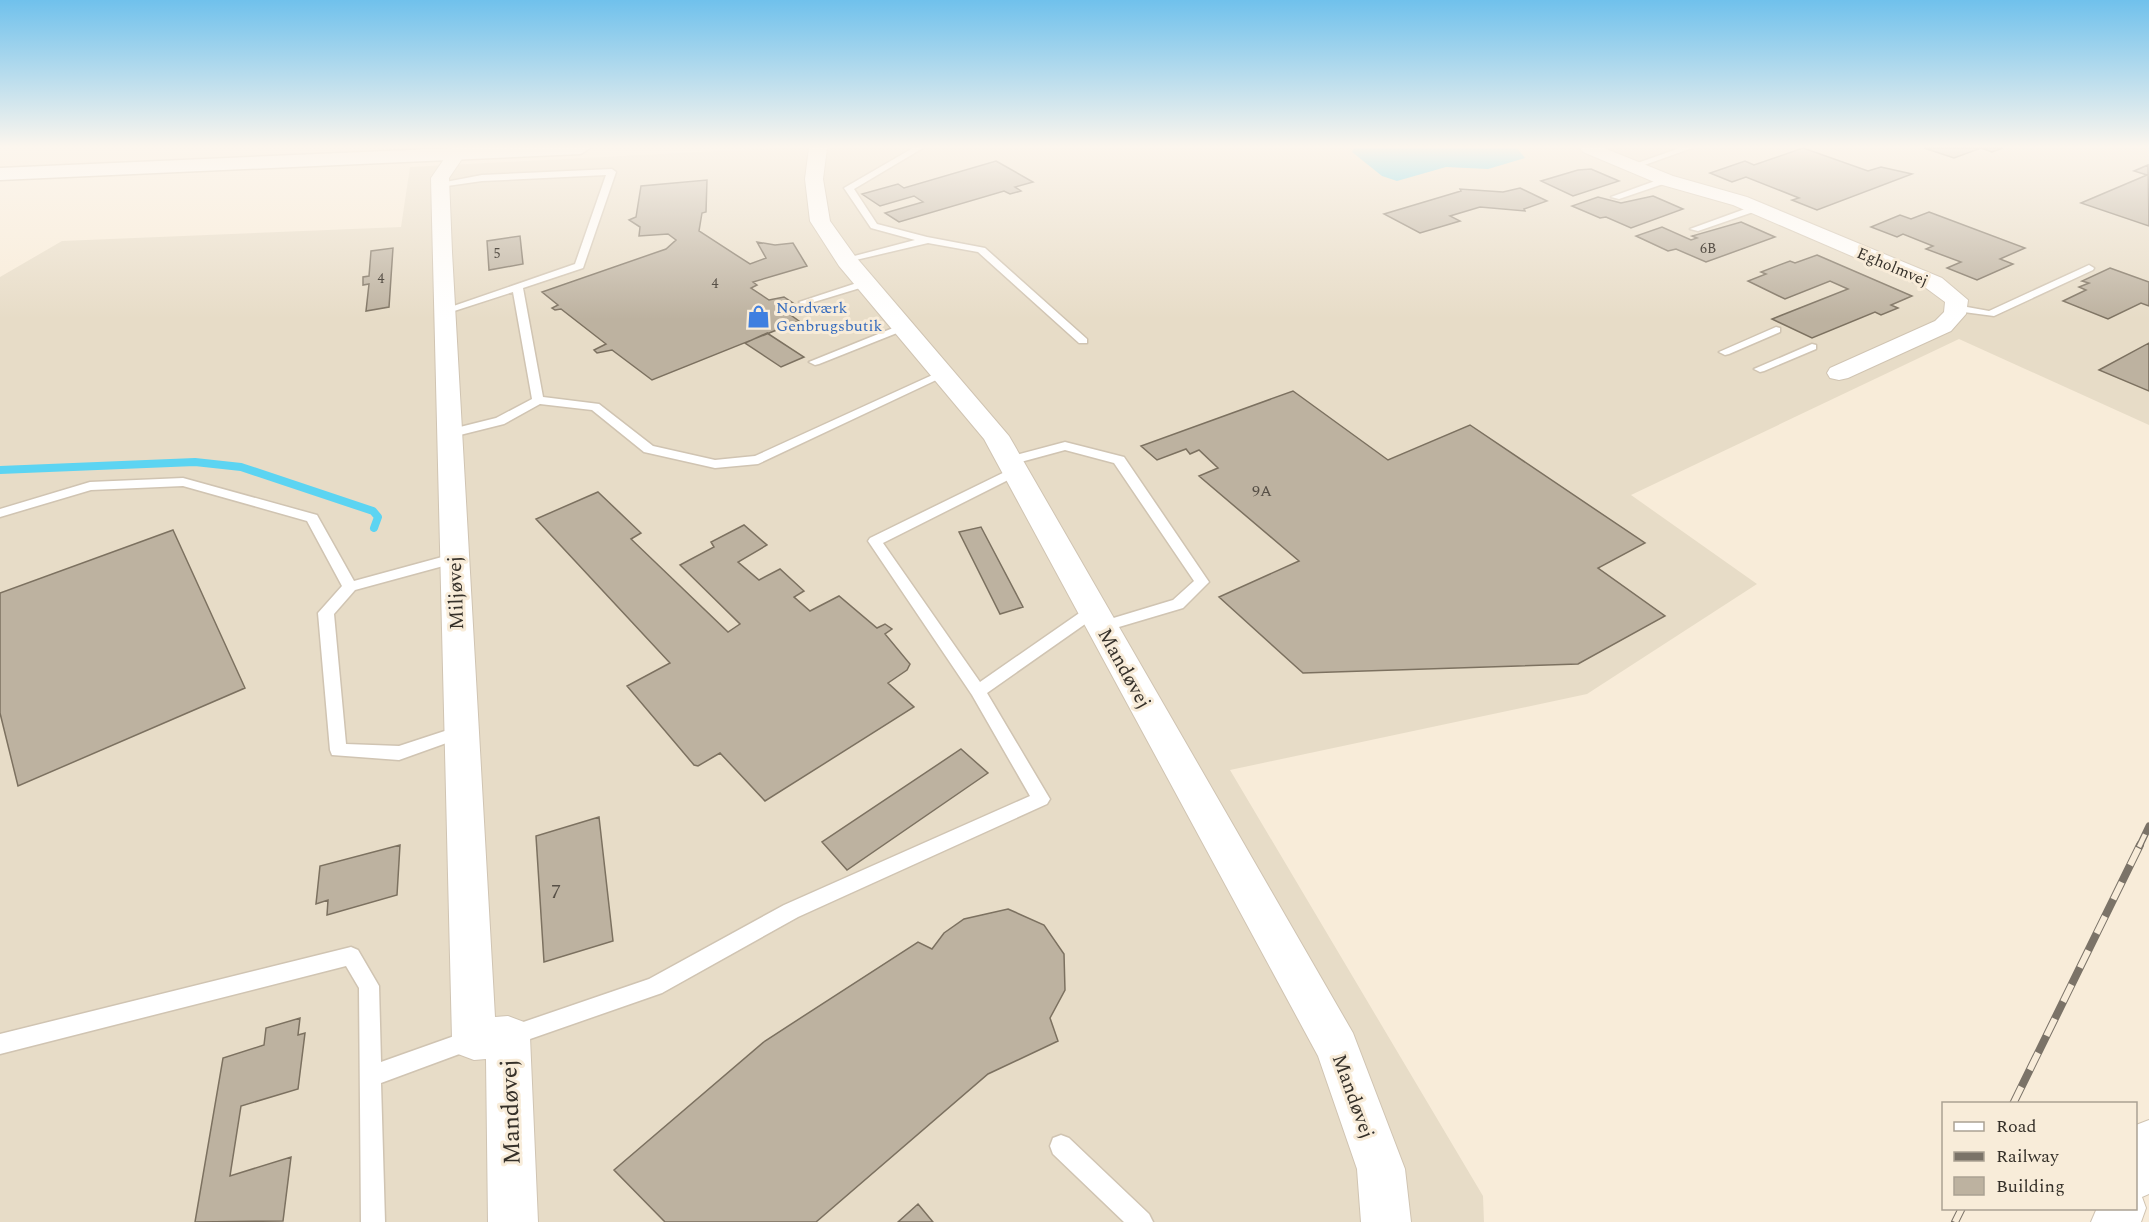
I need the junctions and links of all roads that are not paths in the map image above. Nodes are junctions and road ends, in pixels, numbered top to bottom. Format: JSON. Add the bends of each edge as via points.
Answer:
{"nodes":[{"id":1,"x":441,"y":205,"type":"edge"},
{"id":2,"x":600,"y":205,"type":"edge"},
{"id":3,"x":818,"y":205,"type":"edge"},
{"id":4,"x":860,"y":205,"type":"edge"},
{"id":5,"x":1746,"y":205,"type":"edge"},
{"id":6,"x":1756,"y":208,"type":"junction"},
{"id":7,"x":1695,"y":229,"type":"dead end"},
{"id":8,"x":928,"y":240,"type":"junction"},
{"id":9,"x":2089,"y":268,"type":"dead end"},
{"id":10,"x":857,"y":272,"type":"junction"},
{"id":11,"x":517,"y":287,"type":"junction"},
{"id":12,"x":804,"y":302,"type":"dead end"},
{"id":13,"x":1956,"y":308,"type":"junction"},
{"id":14,"x":444,"y":311,"type":"junction"},
{"id":15,"x":903,"y":327,"type":"junction"},
{"id":16,"x":1776,"y":330,"type":"dead end"},
{"id":17,"x":1083,"y":341,"type":"dead end"},
{"id":18,"x":1812,"y":346,"type":"dead end"},
{"id":19,"x":1725,"y":352,"type":"dead end"},
{"id":20,"x":815,"y":362,"type":"dead end"},
{"id":21,"x":1760,"y":369,"type":"dead end"},
{"id":22,"x":943,"y":374,"type":"junction"},
{"id":23,"x":1839,"y":374,"type":"dead end"},
{"id":24,"x":538,"y":400,"type":"junction"},
{"id":25,"x":448,"y":434,"type":"junction"},
{"id":26,"x":1012,"y":466,"type":"junction"},
{"id":27,"x":0,"y":513,"type":"edge"},
{"id":28,"x":453,"y":559,"type":"junction"},
{"id":29,"x":350,"y":587,"type":"junction"},
{"id":30,"x":1097,"y":619,"type":"junction"},
{"id":31,"x":978,"y":691,"type":"junction"},
{"id":32,"x":460,"y":732,"type":"junction"},
{"id":33,"x":491,"y":1038,"type":"junction"},
{"id":34,"x":0,"y":1044,"type":"edge"},
{"id":35,"x":371,"y":1076,"type":"junction"},
{"id":36,"x":2149,"y":1143,"type":"edge"},
{"id":37,"x":1061,"y":1146,"type":"dead end"},
{"id":38,"x":2137,"y":1173,"type":"edge"},
{"id":39,"x":373,"y":1222,"type":"edge"},
{"id":40,"x":513,"y":1222,"type":"edge"},
{"id":41,"x":1141,"y":1222,"type":"edge"},
{"id":42,"x":1386,"y":1222,"type":"edge"}],
"edges":[{"from":1,"to":14,"type":"street","name":"Miljøvej"},
{"from":2,"to":11,"type":"lane","via":[[579,266]]},
{"from":3,"to":10,"type":"street","name":"Mandøvej","via":[[820,221]]},
{"from":4,"to":8,"type":"lane","via":[[874,226]]},
{"from":5,"to":6,"type":"street","name":"Egholmvej"},
{"from":6,"to":7,"type":"lane"},
{"from":6,"to":13,"type":"street","name":"Egholmvej","via":[[1934,283],[1957,300]]},
{"from":8,"to":10,"type":"lane"},
{"from":8,"to":17,"type":"lane","via":[[981,250]]},
{"from":9,"to":13,"type":"lane","via":[[1990,314]]},
{"from":10,"to":12,"type":"lane"},
{"from":10,"to":15,"type":"street","name":"Mandøvej"},
{"from":11,"to":14,"type":"lane"},
{"from":11,"to":24,"type":"lane"},
{"from":13,"to":23,"type":"street","via":[[1943,326]]},
{"from":14,"to":25,"type":"street","name":"Miljøvej"},
{"from":15,"to":20,"type":"lane"},
{"from":15,"to":22,"type":"street","name":"Mandøvej"},
{"from":16,"to":19,"type":"lane"},
{"from":18,"to":21,"type":"lane"},
{"from":22,"to":24,"type":"lane","via":[[758,460],[715,464],[650,449],[595,407]]},
{"from":22,"to":26,"type":"street","name":"Mandøvej","via":[[996,436]]},
{"from":24,"to":25,"type":"lane","via":[[500,421]]},
{"from":25,"to":28,"type":"street","name":"Miljøvej"},
{"from":26,"to":30,"type":"street","name":"Mandøvej"},
{"from":26,"to":30,"type":"lane","via":[[1065,446],[1119,460],[1202,582],[1178,604]]},
{"from":26,"to":31,"type":"lane","via":[[874,541]]},
{"from":27,"to":29,"type":"lane","via":[[90,486],[183,482],[312,518]]},
{"from":28,"to":29,"type":"lane"},
{"from":28,"to":32,"type":"street","name":"Miljøvej"},
{"from":29,"to":32,"type":"lane","via":[[326,613],[338,750],[399,753]]},
{"from":30,"to":31,"type":"lane"},
{"from":30,"to":42,"type":"street","name":"Mandøvej","via":[[1337,1048],[1381,1169]]},
{"from":31,"to":33,"type":"lane","via":[[1041,799],[791,911],[655,986]]},
{"from":32,"to":33,"type":"street","name":"Miljøvej"},
{"from":33,"to":35,"type":"lane"},
{"from":33,"to":40,"type":"street","name":"Mandøvej"},
{"from":34,"to":35,"type":"lane","via":[[351,956],[369,986]]},
{"from":35,"to":39,"type":"lane"},
{"from":36,"to":38,"type":"street"},
{"from":37,"to":41,"type":"lane"}]}
